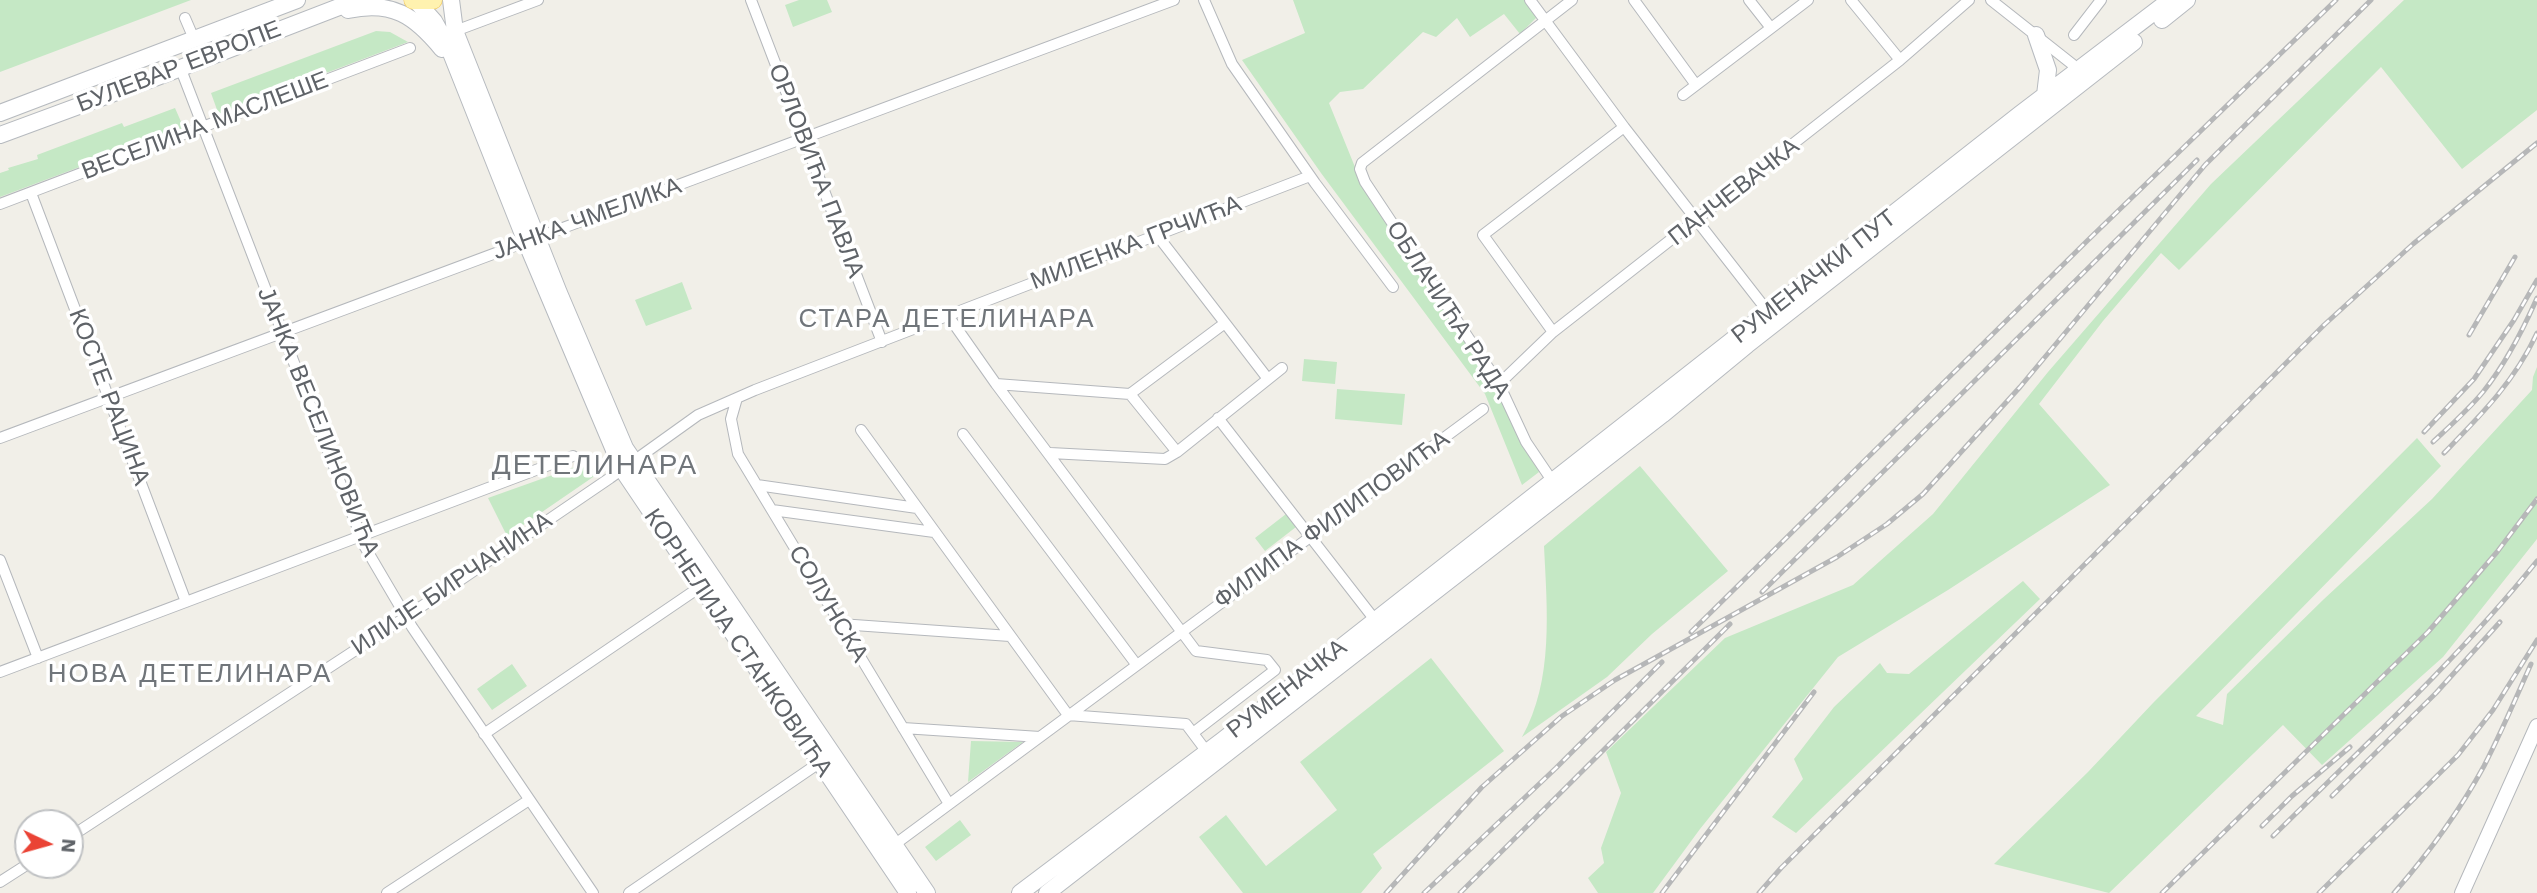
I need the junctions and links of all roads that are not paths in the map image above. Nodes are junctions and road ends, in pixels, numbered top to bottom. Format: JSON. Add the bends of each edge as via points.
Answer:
{"nodes":[{"id":1,"x":297,"y":0,"type":"edge"},
{"id":2,"x":357,"y":0,"type":"edge"},
{"id":3,"x":414,"y":0,"type":"edge"},
{"id":4,"x":433,"y":0,"type":"edge"},
{"id":5,"x":451,"y":0,"type":"edge"},
{"id":6,"x":538,"y":0,"type":"edge"},
{"id":7,"x":751,"y":0,"type":"edge"},
{"id":8,"x":1174,"y":0,"type":"edge"},
{"id":9,"x":1204,"y":0,"type":"edge"},
{"id":10,"x":1530,"y":0,"type":"edge"},
{"id":11,"x":1572,"y":0,"type":"edge"},
{"id":12,"x":1634,"y":0,"type":"edge"},
{"id":13,"x":1749,"y":0,"type":"edge"},
{"id":14,"x":1808,"y":0,"type":"edge"},
{"id":15,"x":1851,"y":0,"type":"edge"},
{"id":16,"x":1969,"y":0,"type":"edge"},
{"id":17,"x":1991,"y":0,"type":"edge"},
{"id":18,"x":2101,"y":0,"type":"edge"},
{"id":19,"x":2170,"y":0,"type":"edge"},
{"id":20,"x":2187,"y":0,"type":"edge"},
{"id":21,"x":185,"y":18,"type":"dead end"},
{"id":22,"x":1545,"y":20,"type":"junction"},
{"id":23,"x":1771,"y":28,"type":"junction"},
{"id":24,"x":275,"y":31,"type":"junction"},
{"id":25,"x":455,"y":31,"type":"junction"},
{"id":26,"x":2036,"y":35,"type":"junction"},
{"id":27,"x":2074,"y":35,"type":"dead end"},
{"id":28,"x":194,"y":39,"type":"junction"},
{"id":29,"x":411,"y":48,"type":"dead end"},
{"id":30,"x":1900,"y":60,"type":"junction"},
{"id":31,"x":180,"y":67,"type":"junction"},
{"id":32,"x":458,"y":69,"type":"junction"},
{"id":33,"x":2077,"y":72,"type":"junction"},
{"id":34,"x":1696,"y":85,"type":"junction"},
{"id":35,"x":2068,"y":94,"type":"junction"},
{"id":36,"x":1683,"y":95,"type":"dead end"},
{"id":37,"x":2045,"y":95,"type":"junction"},
{"id":38,"x":0,"y":113,"type":"edge"},
{"id":39,"x":203,"y":127,"type":"junction"},
{"id":40,"x":1624,"y":127,"type":"junction"},
{"id":41,"x":0,"y":135,"type":"edge"},
{"id":42,"x":804,"y":139,"type":"junction"},
{"id":43,"x":1310,"y":176,"type":"junction"},
{"id":44,"x":31,"y":193,"type":"junction"},
{"id":45,"x":0,"y":204,"type":"edge"},
{"id":46,"x":1696,"y":222,"type":"junction"},
{"id":47,"x":1157,"y":235,"type":"junction"},
{"id":48,"x":532,"y":240,"type":"junction"},
{"id":49,"x":1393,"y":287,"type":"dead end"},
{"id":50,"x":1769,"y":313,"type":"junction"},
{"id":51,"x":949,"y":317,"type":"junction"},
{"id":52,"x":1225,"y":323,"type":"junction"},
{"id":53,"x":1553,"y":332,"type":"junction"},
{"id":54,"x":282,"y":333,"type":"junction"},
{"id":55,"x":882,"y":342,"type":"junction"},
{"id":56,"x":1282,"y":368,"type":"dead end"},
{"id":57,"x":1268,"y":379,"type":"junction"},
{"id":58,"x":996,"y":384,"type":"junction"},
{"id":59,"x":1499,"y":384,"type":"junction"},
{"id":60,"x":1130,"y":394,"type":"junction"},
{"id":61,"x":109,"y":397,"type":"junction"},
{"id":62,"x":737,"y":398,"type":"junction"},
{"id":63,"x":1483,"y":409,"type":"dead end"},
{"id":64,"x":1218,"y":418,"type":"junction"},
{"id":65,"x":861,"y":430,"type":"dead end"},
{"id":66,"x":963,"y":434,"type":"dead end"},
{"id":67,"x":0,"y":438,"type":"edge"},
{"id":68,"x":1177,"y":452,"type":"junction"},
{"id":69,"x":1050,"y":453,"type":"junction"},
{"id":70,"x":573,"y":456,"type":"dead end"},
{"id":71,"x":628,"y":465,"type":"junction"},
{"id":72,"x":757,"y":485,"type":"junction"},
{"id":73,"x":1556,"y":487,"type":"junction"},
{"id":74,"x":917,"y":508,"type":"junction"},
{"id":75,"x":772,"y":510,"type":"junction"},
{"id":76,"x":934,"y":532,"type":"junction"},
{"id":77,"x":1310,"y":535,"type":"junction"},
{"id":78,"x":359,"y":536,"type":"junction"},
{"id":79,"x":0,"y":560,"type":"edge"},
{"id":80,"x":700,"y":587,"type":"junction"},
{"id":81,"x":186,"y":602,"type":"junction"},
{"id":82,"x":406,"y":617,"type":"junction"},
{"id":83,"x":1375,"y":620,"type":"junction"},
{"id":84,"x":841,"y":624,"type":"junction"},
{"id":85,"x":1180,"y":631,"type":"junction"},
{"id":86,"x":1010,"y":636,"type":"junction"},
{"id":87,"x":38,"y":658,"type":"junction"},
{"id":88,"x":1136,"y":664,"type":"junction"},
{"id":89,"x":0,"y":672,"type":"edge"},
{"id":90,"x":1068,"y":715,"type":"junction"},
{"id":91,"x":2537,"y":726,"type":"edge"},
{"id":92,"x":904,"y":728,"type":"junction"},
{"id":93,"x":1193,"y":733,"type":"junction"},
{"id":94,"x":484,"y":734,"type":"junction"},
{"id":95,"x":1040,"y":737,"type":"junction"},
{"id":96,"x":1207,"y":752,"type":"junction"},
{"id":97,"x":819,"y":764,"type":"junction"},
{"id":98,"x":529,"y":800,"type":"junction"},
{"id":99,"x":949,"y":804,"type":"junction"},
{"id":100,"x":84,"y":828,"type":"edge"},
{"id":101,"x":894,"y":845,"type":"junction"},
{"id":102,"x":393,"y":891,"type":"edge"},
{"id":103,"x":593,"y":893,"type":"edge"},
{"id":104,"x":629,"y":893,"type":"edge"},
{"id":105,"x":908,"y":893,"type":"edge"},
{"id":106,"x":927,"y":893,"type":"edge"},
{"id":107,"x":1020,"y":893,"type":"edge"},
{"id":108,"x":1047,"y":893,"type":"edge"},
{"id":109,"x":2462,"y":893,"type":"edge"}],
"edges":[{"from":1,"to":28,"type":"main road","name":"БУЛЕВАР ЕВРОПЕ"},
{"from":2,"to":24,"type":"main road","name":"БУЛЕВАР ЕВРОПЕ"},
{"from":3,"to":4,"type":"main road"},
{"from":3,"to":32,"type":"main road","name":"КОРНЕЛИЈА СТАНКОВИЋА","via":[[438,27]]},
{"from":5,"to":25,"type":"main road","name":"КОРНЕЛИЈА СТАНКОВИЋА"},
{"from":6,"to":25,"type":"street"},
{"from":7,"to":42,"type":"street","name":"ОРЛОВИЋА ПАВЛА"},
{"from":8,"to":42,"type":"street","name":"ЈАНКА ЧМЕЛИКА"},
{"from":9,"to":43,"type":"street","name":"ОБЛАЧИЋА РАДА","via":[[1233,64]]},
{"from":10,"to":22,"type":"street"},
{"from":11,"to":22,"type":"street"},
{"from":12,"to":34,"type":"street"},
{"from":13,"to":23,"type":"street"},
{"from":14,"to":23,"type":"street"},
{"from":15,"to":30,"type":"street"},
{"from":16,"to":30,"type":"street","name":"ПАНЧЕВАЧКА"},
{"from":17,"to":26,"type":"street"},
{"from":18,"to":27,"type":"street"},
{"from":19,"to":33,"type":"main road","name":"РУМЕНАЧКИ ПУТ"},
{"from":20,"to":35,"type":"main road","name":"РУМЕНАЧКИ ПУТ"},
{"from":21,"to":28,"type":"street"},
{"from":22,"to":40,"type":"street"},
{"from":22,"to":59,"type":"street","name":"ОБЛАЧИЋА РАДА","via":[[1362,163],[1360,172]]},
{"from":23,"to":34,"type":"street"},
{"from":24,"to":31,"type":"main road","name":"БУЛЕВАР ЕВРОПЕ"},
{"from":24,"to":32,"type":"main road","via":[[362,7],[394,10],[422,26]]},
{"from":25,"to":48,"type":"main road","name":"КОРНЕЛИЈА СТАНКОВИЋА"},
{"from":26,"to":33,"type":"street"},
{"from":26,"to":37,"type":"main road","via":[[2048,71]]},
{"from":28,"to":38,"type":"main road","name":"БУЛЕВАР ЕВРОПЕ"},
{"from":29,"to":39,"type":"street","name":"ВЕСЕЛИНА МАСЛЕШЕ"},
{"from":30,"to":46,"type":"street","name":"ПАНЧЕВАЧКА"},
{"from":31,"to":39,"type":"street","name":"ЈАНКА ВЕСЕЛИНОВИЋА"},
{"from":31,"to":41,"type":"main road","name":"БУЛЕВАР ЕВРОПЕ"},
{"from":32,"to":48,"type":"main road","name":"КОРНЕЛИЈА СТАНКОВИЋА"},
{"from":33,"to":35,"type":"street","name":"РУМЕНАЧКИ ПУТ"},
{"from":33,"to":37,"type":"main road","name":"РУМЕНАЧКИ ПУТ"},
{"from":34,"to":36,"type":"street"},
{"from":35,"to":73,"type":"main road","name":"РУМЕНАЧКИ ПУТ"},
{"from":37,"to":50,"type":"main road","name":"РУМЕНАЧКИ ПУТ"},
{"from":39,"to":44,"type":"street","name":"ВЕСЕЛИНА МАСЛЕШЕ"},
{"from":39,"to":54,"type":"street","name":"ЈАНКА ВЕСЕЛИНОВИЋА"},
{"from":40,"to":46,"type":"street"},
{"from":40,"to":53,"type":"street","via":[[1483,235]]},
{"from":42,"to":48,"type":"street","name":"ЈАНКА ЧМЕЛИКА"},
{"from":42,"to":55,"type":"street","name":"ОРЛОВИЋА ПАВЛА"},
{"from":43,"to":47,"type":"street","name":"МИЛЕНКА ГРЧИЋА"},
{"from":43,"to":49,"type":"street","name":"ОБЛАЧИЋА РАДА"},
{"from":44,"to":45,"type":"street","name":"ВЕСЕЛИНА МАСЛЕШЕ"},
{"from":44,"to":61,"type":"street","name":"КОСТЕ РАЦИНА"},
{"from":46,"to":50,"type":"street"},
{"from":46,"to":53,"type":"street","name":"ПАНЧЕВАЧКА"},
{"from":47,"to":51,"type":"street","name":"МИЛЕНКА ГРЧИЋА"},
{"from":47,"to":52,"type":"street"},
{"from":48,"to":54,"type":"street","name":"ЈАНКА ЧМЕЛИКА"},
{"from":48,"to":71,"type":"main road","name":"КОРНЕЛИЈА СТАНКОВИЋА"},
{"from":50,"to":73,"type":"main road","name":"РУМЕНАЧКИ ПУТ"},
{"from":51,"to":55,"type":"street","name":"МИЛЕНКА ГРЧИЋА"},
{"from":51,"to":58,"type":"street"},
{"from":52,"to":57,"type":"street"},
{"from":52,"to":60,"type":"street"},
{"from":53,"to":59,"type":"street","name":"ПАНЧЕВАЧКА"},
{"from":54,"to":61,"type":"street","name":"ЈАНКА ЧМЕЛИКА"},
{"from":54,"to":78,"type":"street","name":"ЈАНКА ВЕСЕЛИНОВИЋА"},
{"from":55,"to":62,"type":"street","name":"МИЛЕНКА ГРЧИЋА"},
{"from":56,"to":57,"type":"street"},
{"from":57,"to":64,"type":"street"},
{"from":58,"to":60,"type":"street"},
{"from":58,"to":69,"type":"street"},
{"from":59,"to":73,"type":"street","name":"ОБЛАЧИЋА РАДА","via":[[1526,442]]},
{"from":60,"to":68,"type":"street"},
{"from":61,"to":67,"type":"street","name":"ЈАНКА ЧМЕЛИКА"},
{"from":61,"to":81,"type":"street","name":"КОСТЕ РАЦИНА"},
{"from":62,"to":71,"type":"street","name":"МИЛЕНКА ГРЧИЋА","via":[[698,415]]},
{"from":62,"to":72,"type":"street","name":"СОЛУНСКА","via":[[731,419],[733,436]]},
{"from":63,"to":77,"type":"street","name":"ФИЛИПА ФИЛИПОВИЋА"},
{"from":64,"to":68,"type":"street"},
{"from":64,"to":77,"type":"street"},
{"from":65,"to":74,"type":"street"},
{"from":66,"to":88,"type":"street"},
{"from":68,"to":69,"type":"street","via":[[1165,459]]},
{"from":69,"to":85,"type":"street"},
{"from":70,"to":78,"type":"street"},
{"from":71,"to":80,"type":"main road","name":"КОРНЕЛИЈА СТАНКОВИЋА"},
{"from":71,"to":82,"type":"street","name":"ИЛИЈЕ БИРЧАНИНА"},
{"from":71,"to":101,"type":"main road","name":"КОРНЕЛИЈА СТАНКОВИЋА"},
{"from":72,"to":74,"type":"street"},
{"from":72,"to":75,"type":"street","name":"СОЛУНСКА"},
{"from":73,"to":83,"type":"main road","name":"РУМЕНАЧКА"},
{"from":73,"to":108,"type":"main road","name":"РУМЕНАЧКА"},
{"from":74,"to":76,"type":"street"},
{"from":75,"to":76,"type":"street"},
{"from":75,"to":84,"type":"street","name":"СОЛУНСКА"},
{"from":76,"to":86,"type":"street"},
{"from":77,"to":83,"type":"street"},
{"from":77,"to":85,"type":"street","name":"ФИЛИПА ФИЛИПОВИЋА"},
{"from":78,"to":81,"type":"street"},
{"from":78,"to":82,"type":"street","name":"ЈАНКА ВЕСЕЛИНОВИЋА"},
{"from":79,"to":87,"type":"street"},
{"from":80,"to":94,"type":"street"},
{"from":80,"to":97,"type":"main road","name":"КОРНЕЛИЈА СТАНКОВИЋА"},
{"from":81,"to":87,"type":"street"},
{"from":82,"to":94,"type":"street","name":"ЈАНКА ВЕСЕЛИНОВИЋА"},
{"from":82,"to":100,"type":"street","name":"ИЛИЈЕ БИРЧАНИНА"},
{"from":83,"to":96,"type":"main road","name":"РУМЕНАЧКА"},
{"from":84,"to":86,"type":"street"},
{"from":84,"to":92,"type":"street","name":"СОЛУНСКА"},
{"from":85,"to":88,"type":"street","name":"ФИЛИПА ФИЛИПОВИЋА"},
{"from":85,"to":93,"type":"street","name":"РУМЕНАЧКА","via":[[1196,651],[1267,660],[1275,670]]},
{"from":86,"to":90,"type":"street"},
{"from":87,"to":89,"type":"street"},
{"from":88,"to":90,"type":"street","name":"ФИЛИПА ФИЛИПОВИЋА"},
{"from":90,"to":93,"type":"street","via":[[1186,724]]},
{"from":90,"to":95,"type":"street","name":"ФИЛИПА ФИЛИПОВИЋА"},
{"from":91,"to":109,"type":"street"},
{"from":92,"to":95,"type":"street"},
{"from":92,"to":99,"type":"street","name":"СОЛУНСКА"},
{"from":93,"to":96,"type":"street"},
{"from":94,"to":98,"type":"street","name":"ЈАНКА ВЕСЕЛИНОВИЋА"},
{"from":95,"to":99,"type":"street","name":"ФИЛИПА ФИЛИПОВИЋА"},
{"from":96,"to":107,"type":"main road","name":"РУМЕНАЧКА"},
{"from":97,"to":104,"type":"street"},
{"from":97,"to":105,"type":"main road","name":"КОРНЕЛИЈА СТАНКОВИЋА"},
{"from":98,"to":102,"type":"street"},
{"from":98,"to":103,"type":"street","name":"ЈАНКА ВЕСЕЛИНОВИЋА"},
{"from":99,"to":101,"type":"street","name":"ФИЛИПА ФИЛИПОВИЋА"},
{"from":101,"to":106,"type":"main road","name":"КОРНЕЛИЈА СТАНКОВИЋА"}]}
